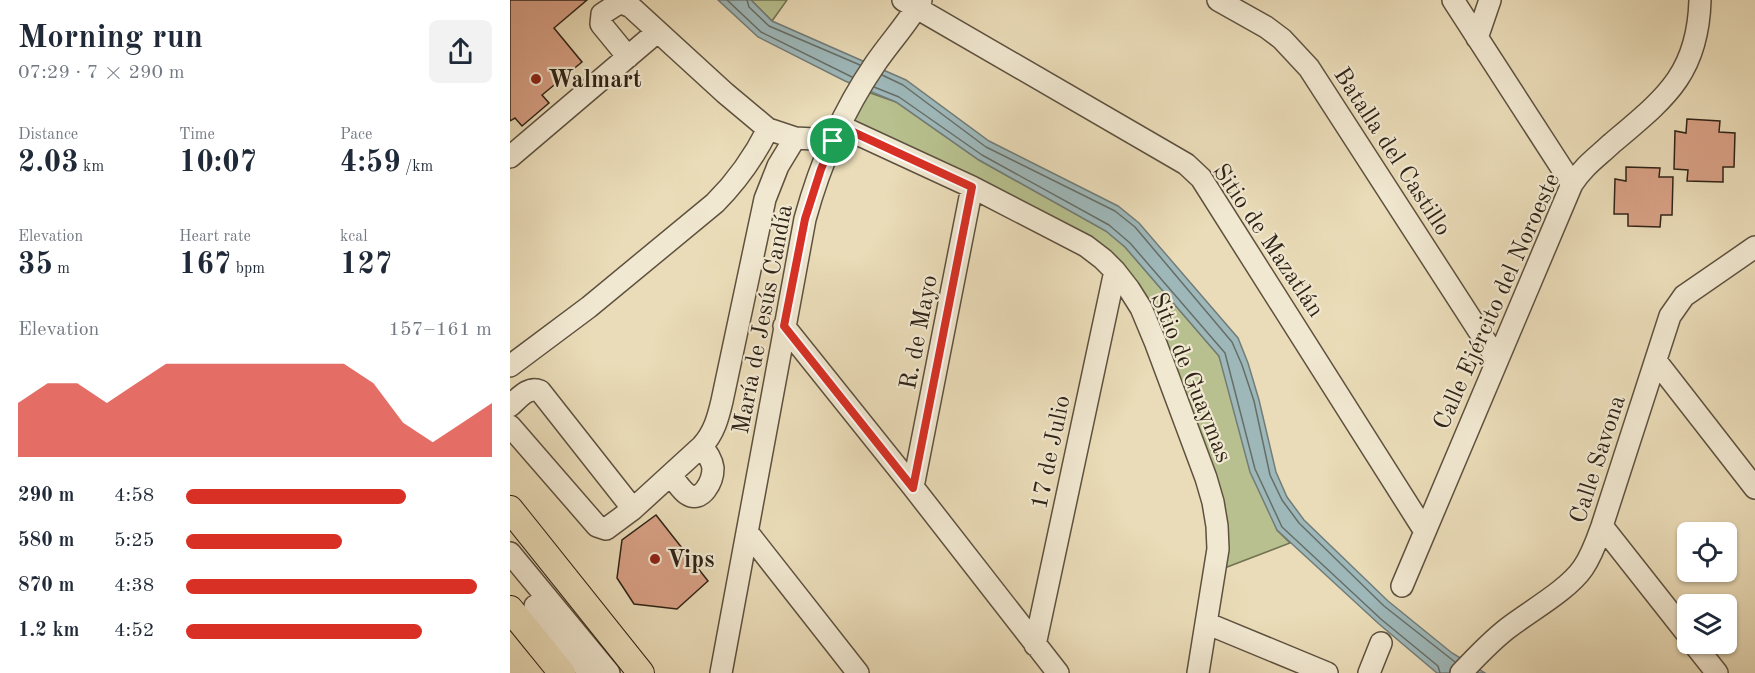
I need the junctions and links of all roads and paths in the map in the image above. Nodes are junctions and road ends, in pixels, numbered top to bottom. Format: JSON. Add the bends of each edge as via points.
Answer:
{"nodes":[{"id":1,"x":1218,"y":0,"type":"edge"},
{"id":2,"x":1453,"y":0,"type":"edge"},
{"id":3,"x":1490,"y":0,"type":"edge"},
{"id":4,"x":1700,"y":0,"type":"edge"},
{"id":5,"x":914,"y":2,"type":"edge"},
{"id":6,"x":657,"y":32,"type":"junction"},
{"id":7,"x":1477,"y":38,"type":"junction"},
{"id":8,"x":628,"y":57,"type":"junction"},
{"id":9,"x":768,"y":129,"type":"junction"},
{"id":10,"x":836,"y":133,"type":"junction"},
{"id":11,"x":795,"y":138,"type":"junction"},
{"id":12,"x":510,"y":157,"type":"edge"},
{"id":13,"x":1572,"y":184,"type":"junction"},
{"id":14,"x":972,"y":187,"type":"junction"},
{"id":15,"x":1754,"y":250,"type":"edge"},
{"id":16,"x":1115,"y":271,"type":"junction"},
{"id":17,"x":784,"y":326,"type":"junction"},
{"id":18,"x":1497,"y":359,"type":"junction"},
{"id":19,"x":1656,"y":361,"type":"junction"},
{"id":20,"x":510,"y":366,"type":"edge"},
{"id":21,"x":510,"y":405,"type":"edge"},
{"id":22,"x":510,"y":426,"type":"edge"},
{"id":23,"x":702,"y":446,"type":"junction"},
{"id":24,"x":670,"y":476,"type":"junction"},
{"id":25,"x":913,"y":488,"type":"junction"},
{"id":26,"x":1755,"y":488,"type":"edge"},
{"id":27,"x":510,"y":509,"type":"edge"},
{"id":28,"x":633,"y":509,"type":"junction"},
{"id":29,"x":1602,"y":526,"type":"junction"},
{"id":30,"x":1424,"y":530,"type":"junction"},
{"id":31,"x":748,"y":533,"type":"junction"},
{"id":32,"x":510,"y":553,"type":"edge"},
{"id":33,"x":510,"y":576,"type":"edge"},
{"id":34,"x":1402,"y":586,"type":"dead end"},
{"id":35,"x":510,"y":609,"type":"edge"},
{"id":36,"x":1677,"y":621,"type":"edge"},
{"id":37,"x":1206,"y":623,"type":"junction"},
{"id":38,"x":1381,"y":643,"type":"dead end"},
{"id":39,"x":1035,"y":645,"type":"junction"},
{"id":40,"x":1702,"y":654,"type":"edge"},
{"id":41,"x":562,"y":673,"type":"edge"},
{"id":42,"x":589,"y":673,"type":"edge"},
{"id":43,"x":609,"y":673,"type":"edge"},
{"id":44,"x":641,"y":673,"type":"edge"},
{"id":45,"x":721,"y":673,"type":"edge"},
{"id":46,"x":858,"y":673,"type":"edge"},
{"id":47,"x":1058,"y":673,"type":"edge"},
{"id":48,"x":1198,"y":673,"type":"edge"},
{"id":49,"x":1328,"y":673,"type":"edge"},
{"id":50,"x":1369,"y":673,"type":"edge"},
{"id":51,"x":1461,"y":673,"type":"edge"},
{"id":52,"x":1717,"y":673,"type":"edge"}],
"edges":[{"from":1,"to":18,"type":"street","name":"Batalla del Castillo","via":[[1266,27],[1309,68]]},
{"from":2,"to":7,"type":"street"},
{"from":3,"to":7,"type":"street"},
{"from":4,"to":13,"type":"street","name":"Calle Ejército del Noroeste","via":[[1697,38],[1679,79],[1664,99],[1582,169]]},
{"from":5,"to":10,"type":"street","name":"María de Jesús Candía"},
{"from":5,"to":30,"type":"street","name":"Sitio de Mazatlán","via":[[1186,164],[1201,178]]},
{"from":6,"to":8,"type":"street"},
{"from":6,"to":8,"type":"street","via":[[627,4],[616,5],[603,14],[601,24]]},
{"from":6,"to":9,"type":"street"},
{"from":7,"to":13,"type":"street"},
{"from":8,"to":12,"type":"street"},
{"from":9,"to":11,"type":"street"},
{"from":9,"to":20,"type":"street","via":[[749,164],[715,203]]},
{"from":10,"to":11,"type":"street"},
{"from":10,"to":14,"type":"street","name":"Sitio de Guaymas"},
{"from":10,"to":17,"type":"street","name":"María de Jesús Candía","via":[[805,219]]},
{"from":11,"to":23,"type":"street","via":[[765,199],[722,401],[716,424]]},
{"from":13,"to":18,"type":"street","name":"Calle Ejército del Noroeste"},
{"from":14,"to":16,"type":"street","name":"Sitio de Guaymas","via":[[1086,246]]},
{"from":14,"to":25,"type":"street","name":"R. de Mayo"},
{"from":15,"to":19,"type":"street","name":"Calle Savona","via":[[1694,288],[1677,305]]},
{"from":16,"to":37,"type":"street","name":"Sitio de Guaymas","via":[[1141,308],[1213,502],[1218,549]]},
{"from":16,"to":39,"type":"street","name":"17 de Julio"},
{"from":17,"to":25,"type":"street"},
{"from":17,"to":31,"type":"street","name":"María de Jesús Candía"},
{"from":18,"to":30,"type":"street","name":"Calle Ejército del Noroeste"},
{"from":19,"to":26,"type":"street"},
{"from":19,"to":29,"type":"street","name":"Calle Savona"},
{"from":21,"to":28,"type":"street","via":[[527,391],[540,392]]},
{"from":22,"to":28,"type":"street","via":[[597,526],[611,527]]},
{"from":23,"to":24,"type":"street"},
{"from":23,"to":24,"type":"street","via":[[713,470],[704,491],[692,496]]},
{"from":24,"to":28,"type":"street"},
{"from":25,"to":39,"type":"street"},
{"from":27,"to":44,"type":"main road"},
{"from":29,"to":36,"type":"street"},
{"from":29,"to":51,"type":"street","name":"Calle Savona","via":[[1582,570],[1507,628]]},
{"from":30,"to":34,"type":"street","name":"Calle Ejército del Noroeste"},
{"from":31,"to":45,"type":"street","name":"María de Jesús Candía"},
{"from":31,"to":46,"type":"street"},
{"from":32,"to":43,"type":"street"},
{"from":33,"to":42,"type":"street"},
{"from":35,"to":41,"type":"main road"},
{"from":37,"to":48,"type":"street","name":"Sitio de Guaymas"},
{"from":37,"to":49,"type":"street"},
{"from":38,"to":50,"type":"street"},
{"from":39,"to":47,"type":"street"},
{"from":40,"to":52,"type":"street"}]}
